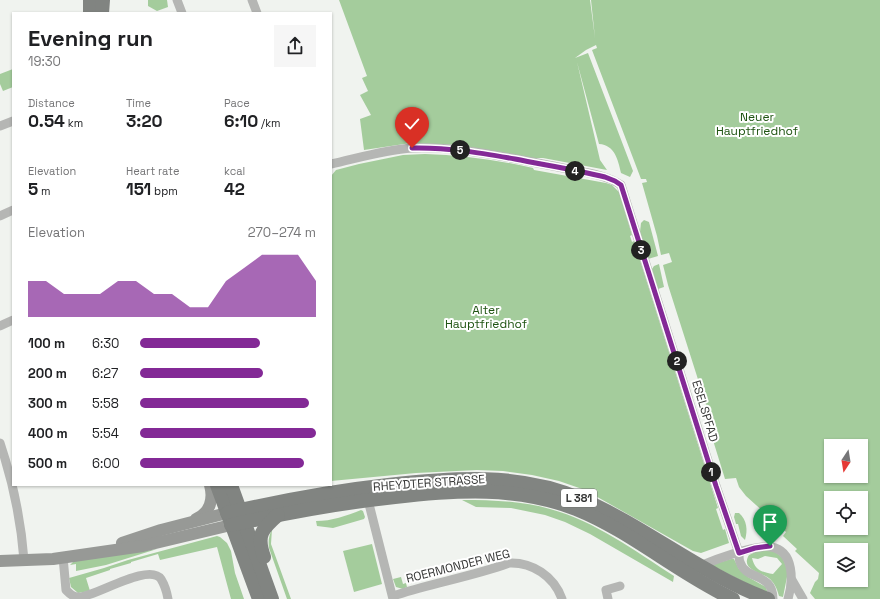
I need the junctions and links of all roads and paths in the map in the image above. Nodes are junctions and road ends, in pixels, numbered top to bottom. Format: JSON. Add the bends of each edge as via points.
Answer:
{"nodes":[{"id":1,"x":90,"y":0,"type":"edge"},
{"id":2,"x":103,"y":0,"type":"edge"},
{"id":3,"x":177,"y":0,"type":"edge"},
{"id":4,"x":252,"y":0,"type":"edge"},
{"id":5,"x":90,"y":12,"type":"edge"},
{"id":6,"x":102,"y":12,"type":"edge"},
{"id":7,"x":182,"y":12,"type":"edge"},
{"id":8,"x":258,"y":12,"type":"edge"},
{"id":9,"x":12,"y":121,"type":"edge"},
{"id":10,"x":0,"y":126,"type":"edge"},
{"id":11,"x":332,"y":164,"type":"edge"},
{"id":12,"x":12,"y":210,"type":"edge"},
{"id":13,"x":0,"y":216,"type":"edge"},
{"id":14,"x":12,"y":320,"type":"edge"},
{"id":15,"x":0,"y":326,"type":"edge"},
{"id":16,"x":0,"y":443,"type":"edge"},
{"id":17,"x":12,"y":483,"type":"edge"},
{"id":18,"x":13,"y":486,"type":"edge"},
{"id":19,"x":210,"y":486,"type":"edge"},
{"id":20,"x":218,"y":486,"type":"edge"},
{"id":21,"x":231,"y":486,"type":"edge"},
{"id":22,"x":368,"y":500,"type":"junction"},
{"id":23,"x":278,"y":515,"type":"junction"},
{"id":24,"x":235,"y":517,"type":"junction"},
{"id":25,"x":192,"y":521,"type":"junction"},
{"id":26,"x":94,"y":552,"type":"junction"},
{"id":27,"x":739,"y":553,"type":"junction"},
{"id":28,"x":63,"y":557,"type":"junction"},
{"id":29,"x":24,"y":560,"type":"junction"},
{"id":30,"x":0,"y":561,"type":"edge"},
{"id":31,"x":700,"y":566,"type":"junction"},
{"id":32,"x":792,"y":580,"type":"junction"},
{"id":33,"x":620,"y":586,"type":"dead end"},
{"id":34,"x":393,"y":598,"type":"edge"},
{"id":35,"x":168,"y":599,"type":"edge"},
{"id":36,"x":259,"y":599,"type":"edge"},
{"id":37,"x":272,"y":599,"type":"edge"},
{"id":38,"x":277,"y":599,"type":"edge"},
{"id":39,"x":562,"y":599,"type":"edge"},
{"id":40,"x":608,"y":599,"type":"edge"},
{"id":41,"x":733,"y":599,"type":"edge"},
{"id":42,"x":768,"y":599,"type":"edge"},
{"id":43,"x":773,"y":599,"type":"edge"},
{"id":44,"x":788,"y":599,"type":"edge"},
{"id":45,"x":803,"y":599,"type":"edge"}],
"edges":[{"from":1,"to":5,"type":"main road"},
{"from":2,"to":6,"type":"main road"},
{"from":3,"to":7,"type":"street"},
{"from":4,"to":8,"type":"street"},
{"from":9,"to":10,"type":"street"},
{"from":11,"to":27,"type":"street","name":"ESELSPFAD","via":[[393,150],[436,148],[568,169],[610,178],[621,185]]},
{"from":12,"to":13,"type":"street"},
{"from":14,"to":15,"type":"street"},
{"from":16,"to":17,"type":"street"},
{"from":18,"to":29,"type":"street"},
{"from":19,"to":25,"type":"main road","via":[[210,505],[205,513]]},
{"from":20,"to":24,"type":"main road"},
{"from":21,"to":24,"type":"main road"},
{"from":22,"to":23,"type":"main road","name":"RHEYDTER STRASSE","number":"L 381"},
{"from":22,"to":34,"type":"street"},
{"from":22,"to":41,"type":"main road","name":"RHEYDTER STRASSE","number":"L 381","via":[[477,491],[528,495],[554,501],[599,520]]},
{"from":23,"to":24,"type":"main road","name":"RHEYDTER STRASSE","number":"L 381"},
{"from":23,"to":38,"type":"main road","via":[[266,525],[260,540]]},
{"from":24,"to":25,"type":"main road","name":"RHEYDTER STRASSE","number":"L 381"},
{"from":24,"to":26,"type":"main road","name":"RHEYDTER STRASSE","number":"L 381","via":[[143,546]]},
{"from":24,"to":31,"type":"main road","name":"RHEYDTER STRASSE","number":"L 381","via":[[311,496],[370,487],[444,480],[502,479],[530,483],[581,498]]},
{"from":24,"to":36,"type":"main road"},
{"from":24,"to":37,"type":"main road"},
{"from":25,"to":26,"type":"main road","name":"RHEYDTER STRASSE","number":"L 381"},
{"from":26,"to":28,"type":"main road","name":"RHEYDTER STRASSE","number":"L 381"},
{"from":27,"to":31,"type":"street"},
{"from":27,"to":32,"type":"street","via":[[765,546],[778,549],[787,558]]},
{"from":27,"to":43,"type":"street","name":"ESELSPFAD","via":[[740,564],[769,585],[773,590]]},
{"from":28,"to":29,"type":"main road","name":"RHEYDTER STRASSE","number":"L 381"},
{"from":28,"to":35,"type":"street","via":[[66,590],[74,596],[82,597],[150,574],[161,578]]},
{"from":29,"to":30,"type":"main road","name":"RHEYDTER STRASSE","number":"L 381"},
{"from":31,"to":42,"type":"main road","name":"RHEYDTER STRASSE","number":"L 381"},
{"from":32,"to":44,"type":"street"},
{"from":32,"to":45,"type":"street"},
{"from":33,"to":40,"type":"street","via":[[606,590]]},
{"from":34,"to":39,"type":"street","name":"ROERMONDER WEG","via":[[439,582],[508,563],[517,563],[528,565],[545,575],[553,582]]}]}
